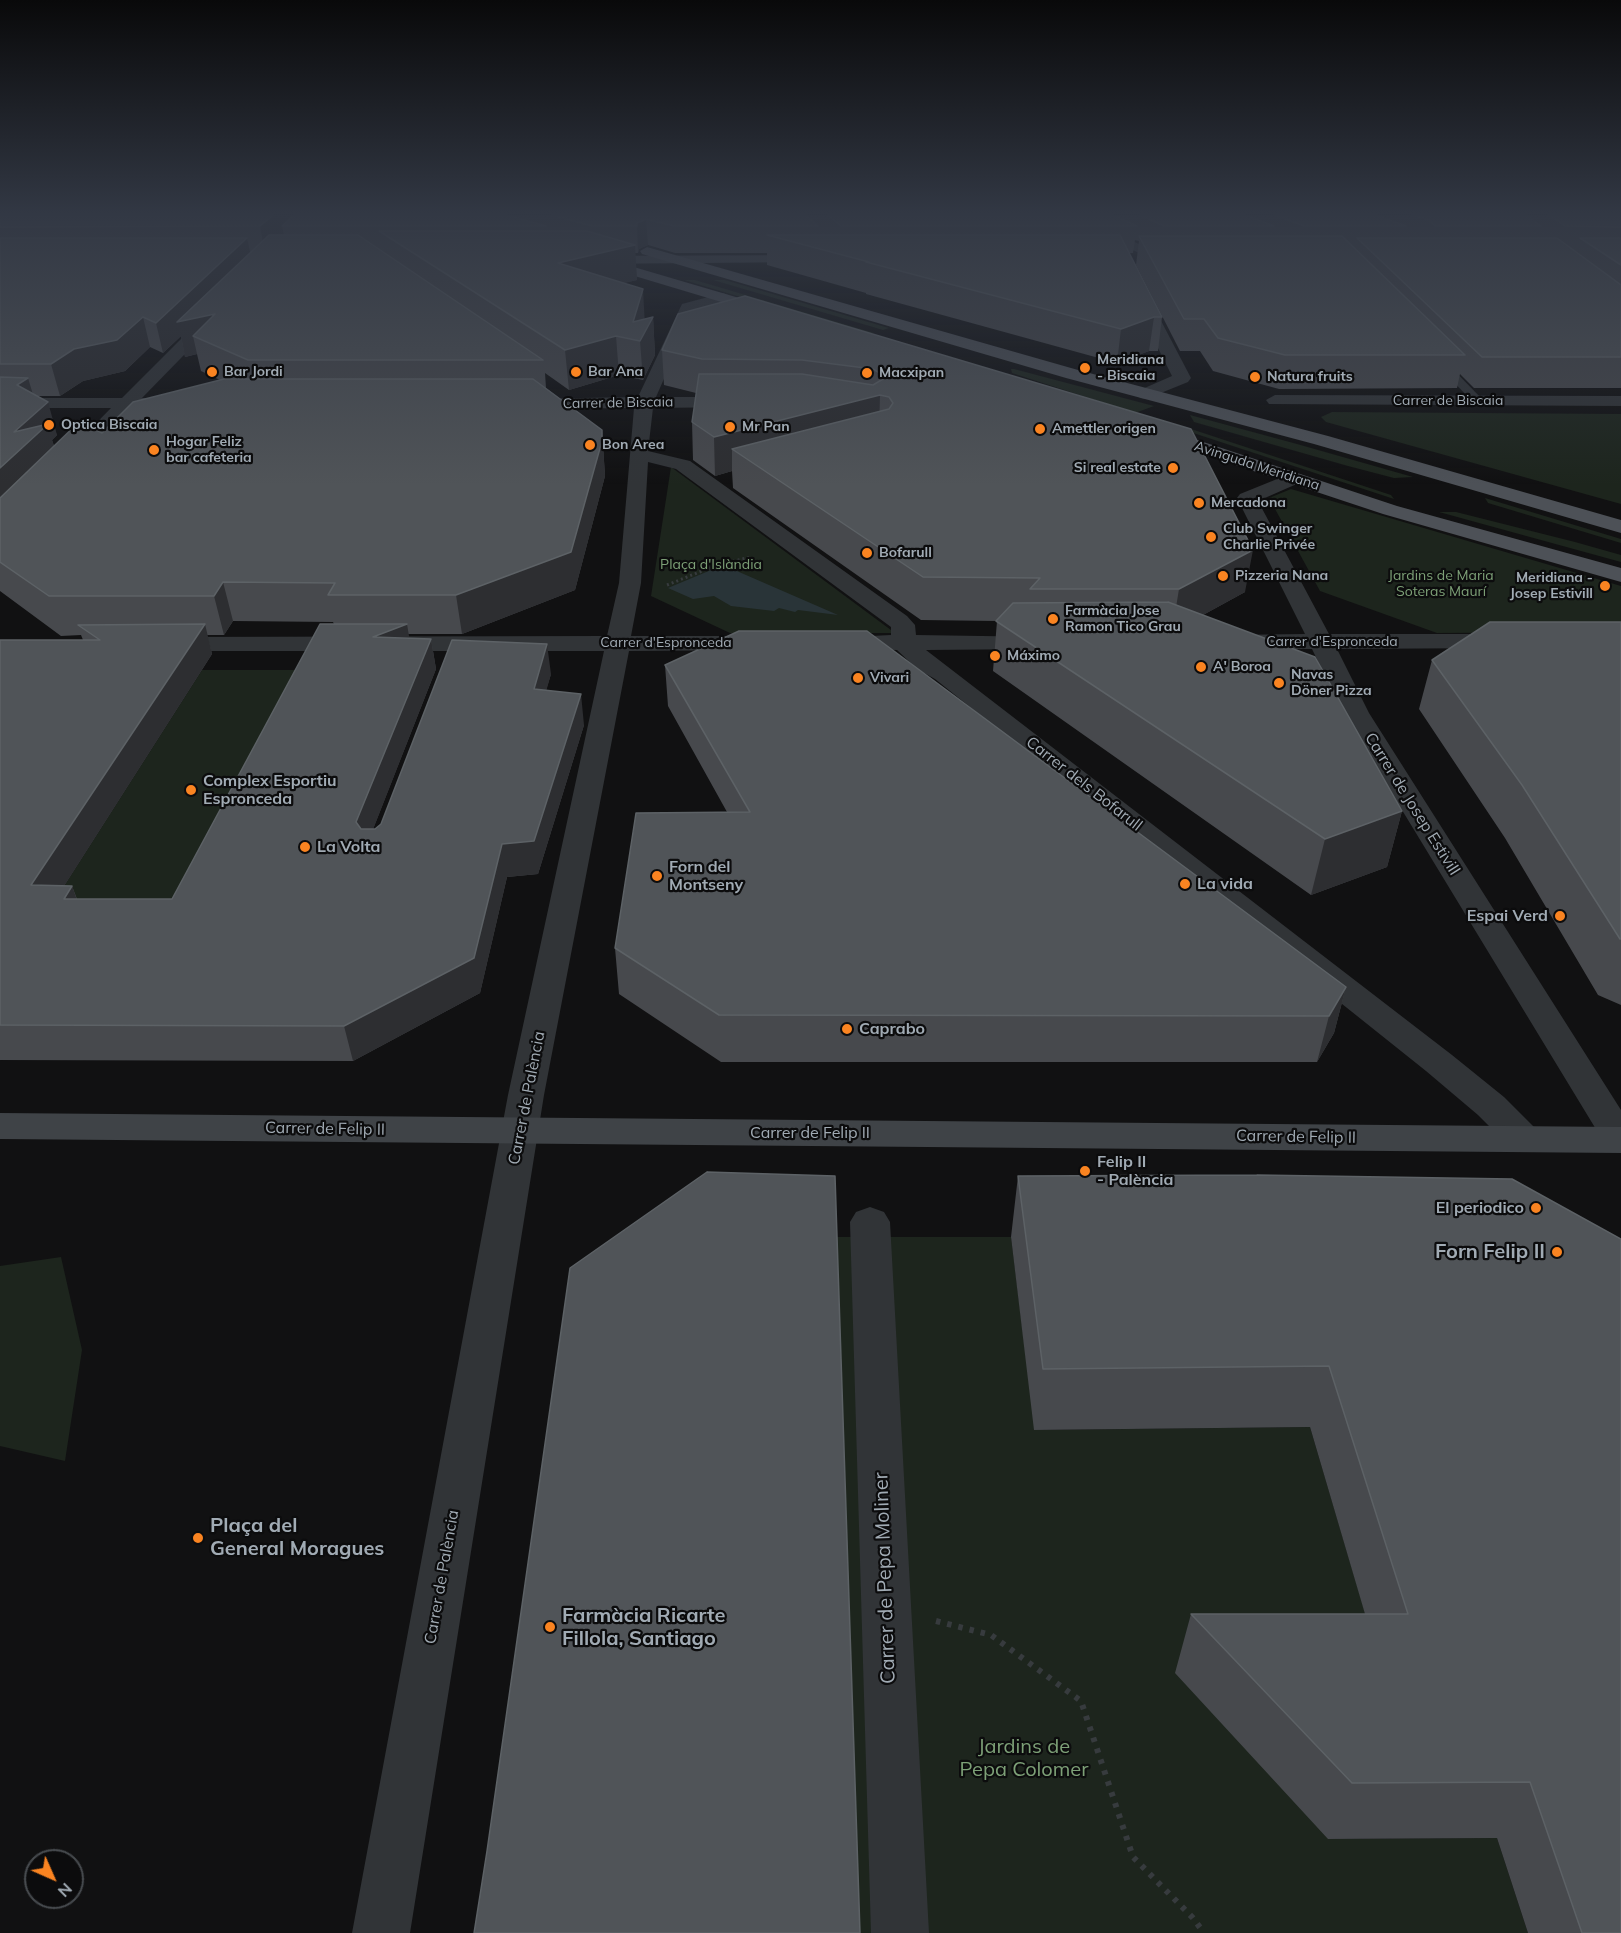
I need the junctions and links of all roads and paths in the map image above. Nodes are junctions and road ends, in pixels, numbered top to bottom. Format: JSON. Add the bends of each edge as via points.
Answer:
{"nodes":[{"id":1,"x":224,"y":305,"type":"edge"},
{"id":2,"x":695,"y":305,"type":"edge"},
{"id":3,"x":748,"y":305,"type":"edge"},
{"id":4,"x":841,"y":305,"type":"edge"},
{"id":5,"x":1144,"y":305,"type":"edge"},
{"id":6,"x":789,"y":317,"type":"edge"},
{"id":7,"x":1432,"y":354,"type":"edge"},
{"id":8,"x":548,"y":386,"type":"edge"},
{"id":9,"x":1152,"y":392,"type":"junction"},
{"id":10,"x":1275,"y":400,"type":"edge"},
{"id":11,"x":1621,"y":401,"type":"edge"},
{"id":12,"x":756,"y":402,"type":"edge"},
{"id":13,"x":1479,"y":402,"type":"junction"},
{"id":14,"x":0,"y":403,"type":"edge"},
{"id":15,"x":126,"y":403,"type":"junction"},
{"id":16,"x":190,"y":403,"type":"edge"},
{"id":17,"x":508,"y":404,"type":"edge"},
{"id":18,"x":645,"y":404,"type":"junction"},
{"id":19,"x":575,"y":405,"type":"junction"},
{"id":20,"x":1144,"y":428,"type":"edge"},
{"id":21,"x":638,"y":454,"type":"junction"},
{"id":22,"x":58,"y":472,"type":"edge"},
{"id":23,"x":1292,"y":479,"type":"junction"},
{"id":24,"x":1621,"y":527,"type":"edge"},
{"id":25,"x":798,"y":546,"type":"junction"},
{"id":26,"x":1621,"y":575,"type":"edge"},
{"id":27,"x":661,"y":588,"type":"dead end"},
{"id":28,"x":1528,"y":641,"type":"edge"},
{"id":29,"x":1062,"y":642,"type":"edge"},
{"id":30,"x":1202,"y":642,"type":"edge"},
{"id":31,"x":1321,"y":642,"type":"junction"},
{"id":32,"x":616,"y":643,"type":"junction"},
{"id":33,"x":780,"y":643,"type":"edge"},
{"id":34,"x":816,"y":643,"type":"edge"},
{"id":35,"x":904,"y":643,"type":"junction"},
{"id":36,"x":137,"y":645,"type":"edge"},
{"id":37,"x":0,"y":1126,"type":"edge"},
{"id":38,"x":520,"y":1131,"type":"junction"},
{"id":39,"x":1523,"y":1138,"type":"junction"},
{"id":40,"x":1621,"y":1140,"type":"edge"},
{"id":41,"x":870,"y":1222,"type":"dead end"},
{"id":42,"x":887,"y":1608,"type":"junction"},
{"id":43,"x":381,"y":1933,"type":"edge"},
{"id":44,"x":900,"y":1933,"type":"edge"},
{"id":45,"x":1204,"y":1933,"type":"edge"}],
"edges":[{"from":1,"to":15,"type":"street"},
{"from":2,"to":18,"type":"street","name":"Carrer de Palència","via":[[688,307]]},
{"from":3,"to":6,"type":"main road"},
{"from":4,"to":9,"type":"main road"},
{"from":5,"to":9,"type":"street","via":[[1182,378]]},
{"from":7,"to":13,"type":"lane"},
{"from":8,"to":19,"type":"street"},
{"from":9,"to":24,"type":"main road"},
{"from":10,"to":13,"type":"street","name":"Carrer de Biscaia"},
{"from":11,"to":13,"type":"street","name":"Carrer de Biscaia"},
{"from":12,"to":18,"type":"street","name":"Carrer de Biscaia"},
{"from":14,"to":15,"type":"street"},
{"from":15,"to":16,"type":"street"},
{"from":15,"to":22,"type":"street"},
{"from":17,"to":19,"type":"street","name":"Carrer de Biscaia"},
{"from":18,"to":19,"type":"street","name":"Carrer de Biscaia"},
{"from":18,"to":21,"type":"street","name":"Carrer de Palència"},
{"from":20,"to":23,"type":"main road","name":"Avinguda Meridiana"},
{"from":21,"to":25,"type":"street","name":"Carrer dels Bofarull","via":[[683,465],[724,482]]},
{"from":21,"to":32,"type":"street","name":"Carrer de Palència","via":[[630,583]]},
{"from":23,"to":26,"type":"main road","name":"Avinguda Meridiana"},
{"from":23,"to":31,"type":"street","name":"Carrer de Josep Estivill","via":[[1247,498]]},
{"from":25,"to":27,"type":"path","via":[[717,565]]},
{"from":25,"to":35,"type":"street","name":"Carrer dels Bofarull","via":[[903,625]]},
{"from":28,"to":31,"type":"street","name":"Carrer d'Espronceda"},
{"from":29,"to":35,"type":"street"},
{"from":30,"to":31,"type":"street","name":"Carrer d'Espronceda"},
{"from":31,"to":40,"type":"street","name":"Carrer de Josep Estivill","via":[[1356,713]]},
{"from":32,"to":33,"type":"street","name":"Carrer d'Espronceda"},
{"from":32,"to":36,"type":"street","name":"Carrer d'Espronceda","via":[[452,654]]},
{"from":32,"to":38,"type":"street","name":"Carrer de Palència"},
{"from":34,"to":35,"type":"street"},
{"from":35,"to":39,"type":"street","name":"Carrer dels Bofarull","via":[[1448,1070]]},
{"from":37,"to":38,"type":"main road","name":"Carrer de Felip II"},
{"from":38,"to":39,"type":"main road","name":"Carrer de Felip II"},
{"from":38,"to":43,"type":"street","name":"Carrer de Palència"},
{"from":39,"to":40,"type":"main road","name":"Carrer de Felip II"},
{"from":41,"to":42,"type":"street","name":"Carrer de Pepa Moliner"},
{"from":42,"to":44,"type":"street","name":"Carrer de Pepa Moliner"},
{"from":42,"to":45,"type":"path","via":[[991,1635],[1081,1701],[1133,1857]]}]}
